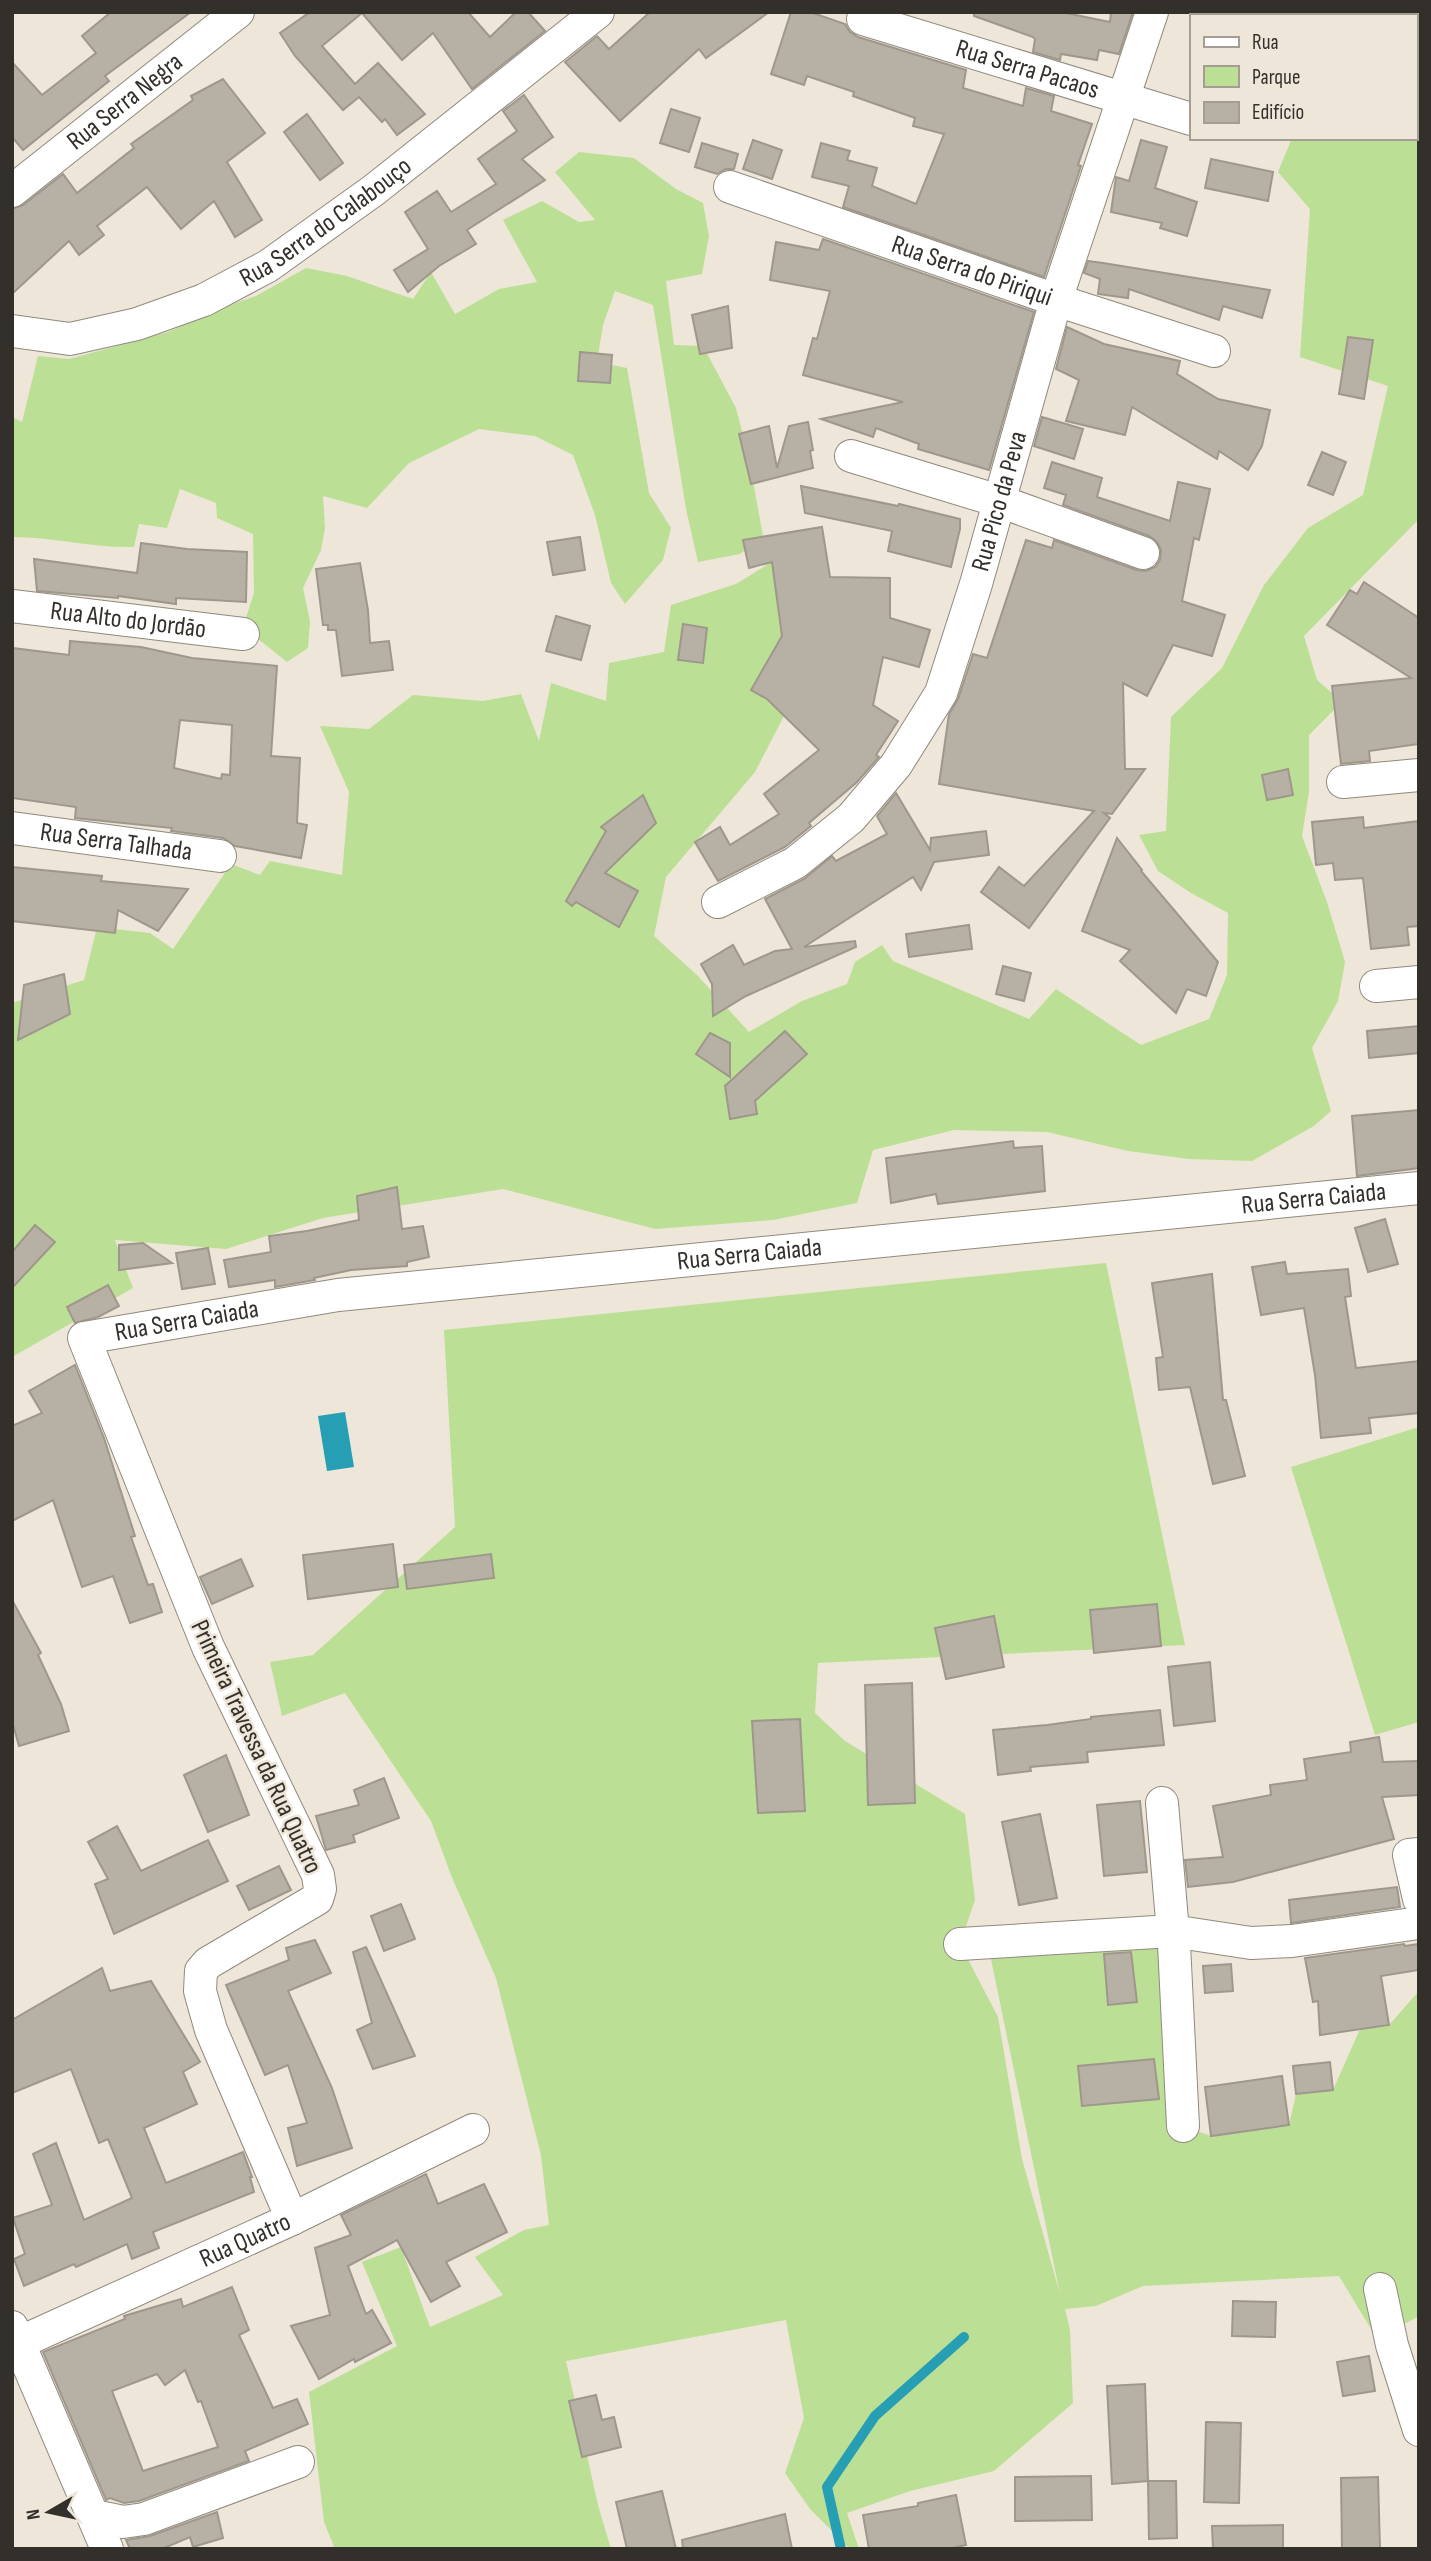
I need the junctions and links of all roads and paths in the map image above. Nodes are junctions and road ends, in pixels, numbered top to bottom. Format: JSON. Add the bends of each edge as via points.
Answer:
{"nodes":[{"id":1,"x":238,"y":12,"type":"edge"},
{"id":2,"x":598,"y":12,"type":"edge"},
{"id":3,"x":1152,"y":12,"type":"edge"},
{"id":4,"x":863,"y":19,"type":"dead end"},
{"id":5,"x":1124,"y":99,"type":"junction"},
{"id":6,"x":1190,"y":119,"type":"edge"},
{"id":7,"x":730,"y":187,"type":"dead end"},
{"id":8,"x":12,"y":191,"type":"edge"},
{"id":9,"x":1056,"y":300,"type":"junction"},
{"id":10,"x":12,"y":331,"type":"edge"},
{"id":11,"x":1214,"y":351,"type":"dead end"},
{"id":12,"x":851,"y":456,"type":"dead end"},
{"id":13,"x":999,"y":501,"type":"junction"},
{"id":14,"x":1143,"y":553,"type":"dead end"},
{"id":15,"x":12,"y":606,"type":"edge"},
{"id":16,"x":243,"y":634,"type":"dead end"},
{"id":17,"x":1419,"y":775,"type":"edge"},
{"id":18,"x":1343,"y":782,"type":"dead end"},
{"id":19,"x":12,"y":828,"type":"edge"},
{"id":20,"x":220,"y":856,"type":"dead end"},
{"id":21,"x":718,"y":902,"type":"dead end"},
{"id":22,"x":1419,"y":982,"type":"edge"},
{"id":23,"x":1376,"y":986,"type":"dead end"},
{"id":24,"x":1419,"y":1188,"type":"edge"},
{"id":25,"x":84,"y":1338,"type":"joint"},
{"id":26,"x":1163,"y":1803,"type":"dead end"},
{"id":27,"x":1419,"y":1854,"type":"edge"},
{"id":28,"x":1419,"y":1899,"type":"edge"},
{"id":29,"x":1419,"y":1923,"type":"edge"},
{"id":30,"x":1172,"y":1931,"type":"junction"},
{"id":31,"x":960,"y":1944,"type":"dead end"},
{"id":32,"x":1183,"y":2126,"type":"dead end"},
{"id":33,"x":473,"y":2130,"type":"dead end"},
{"id":34,"x":292,"y":2219,"type":"junction"},
{"id":35,"x":1380,"y":2289,"type":"dead end"},
{"id":36,"x":14,"y":2338,"type":"edge"},
{"id":37,"x":1419,"y":2430,"type":"edge"},
{"id":38,"x":298,"y":2462,"type":"dead end"},
{"id":39,"x":94,"y":2516,"type":"junction"},
{"id":40,"x":107,"y":2549,"type":"edge"}],
"edges":[{"from":1,"to":8,"type":"street","name":"Rua Serra Negra"},
{"from":2,"to":10,"type":"street","name":"Rua Serra do Calabouço","via":[[374,190],[268,266],[204,300],[137,324],[70,339]]},
{"from":3,"to":5,"type":"street","name":"Rua Pico da Peva"},
{"from":4,"to":5,"type":"street","name":"Rua Serra Pacaos"},
{"from":5,"to":6,"type":"street","name":"Rua Serra Pacaos"},
{"from":5,"to":9,"type":"street","name":"Rua Pico da Peva"},
{"from":7,"to":9,"type":"street","name":"Rua Serra do Piriqui"},
{"from":9,"to":11,"type":"street","name":"Rua Serra do Piriqui"},
{"from":9,"to":13,"type":"street","name":"Rua Pico da Peva"},
{"from":12,"to":13,"type":"street"},
{"from":13,"to":14,"type":"street"},
{"from":13,"to":21,"type":"street","name":"Rua Pico da Peva","via":[[941,693],[895,765],[851,818],[795,863]]},
{"from":15,"to":16,"type":"street","name":"Rua Alto do Jordão"},
{"from":17,"to":18,"type":"street"},
{"from":19,"to":20,"type":"street","name":"Rua Serra Talhada"},
{"from":22,"to":23,"type":"street"},
{"from":24,"to":25,"type":"street","name":"Rua Serra Caiada","via":[[338,1295]]},
{"from":25,"to":34,"type":"street","name":"Primeira Travessa da Rua Quatro","via":[[208,1647],[317,1875],[317,1899],[201,1971],[200,1991],[211,2030]]},
{"from":26,"to":30,"type":"street"},
{"from":27,"to":28,"type":"street","via":[[1409,1855]]},
{"from":29,"to":30,"type":"street","via":[[1251,1943]]},
{"from":30,"to":31,"type":"street"},
{"from":30,"to":32,"type":"street"},
{"from":33,"to":34,"type":"street","name":"Rua Quatro"},
{"from":34,"to":36,"type":"street","name":"Rua Quatro"},
{"from":35,"to":37,"type":"street"},
{"from":36,"to":39,"type":"street"},
{"from":38,"to":39,"type":"street","via":[[144,2519],[123,2522]]},
{"from":39,"to":40,"type":"street"}]}
